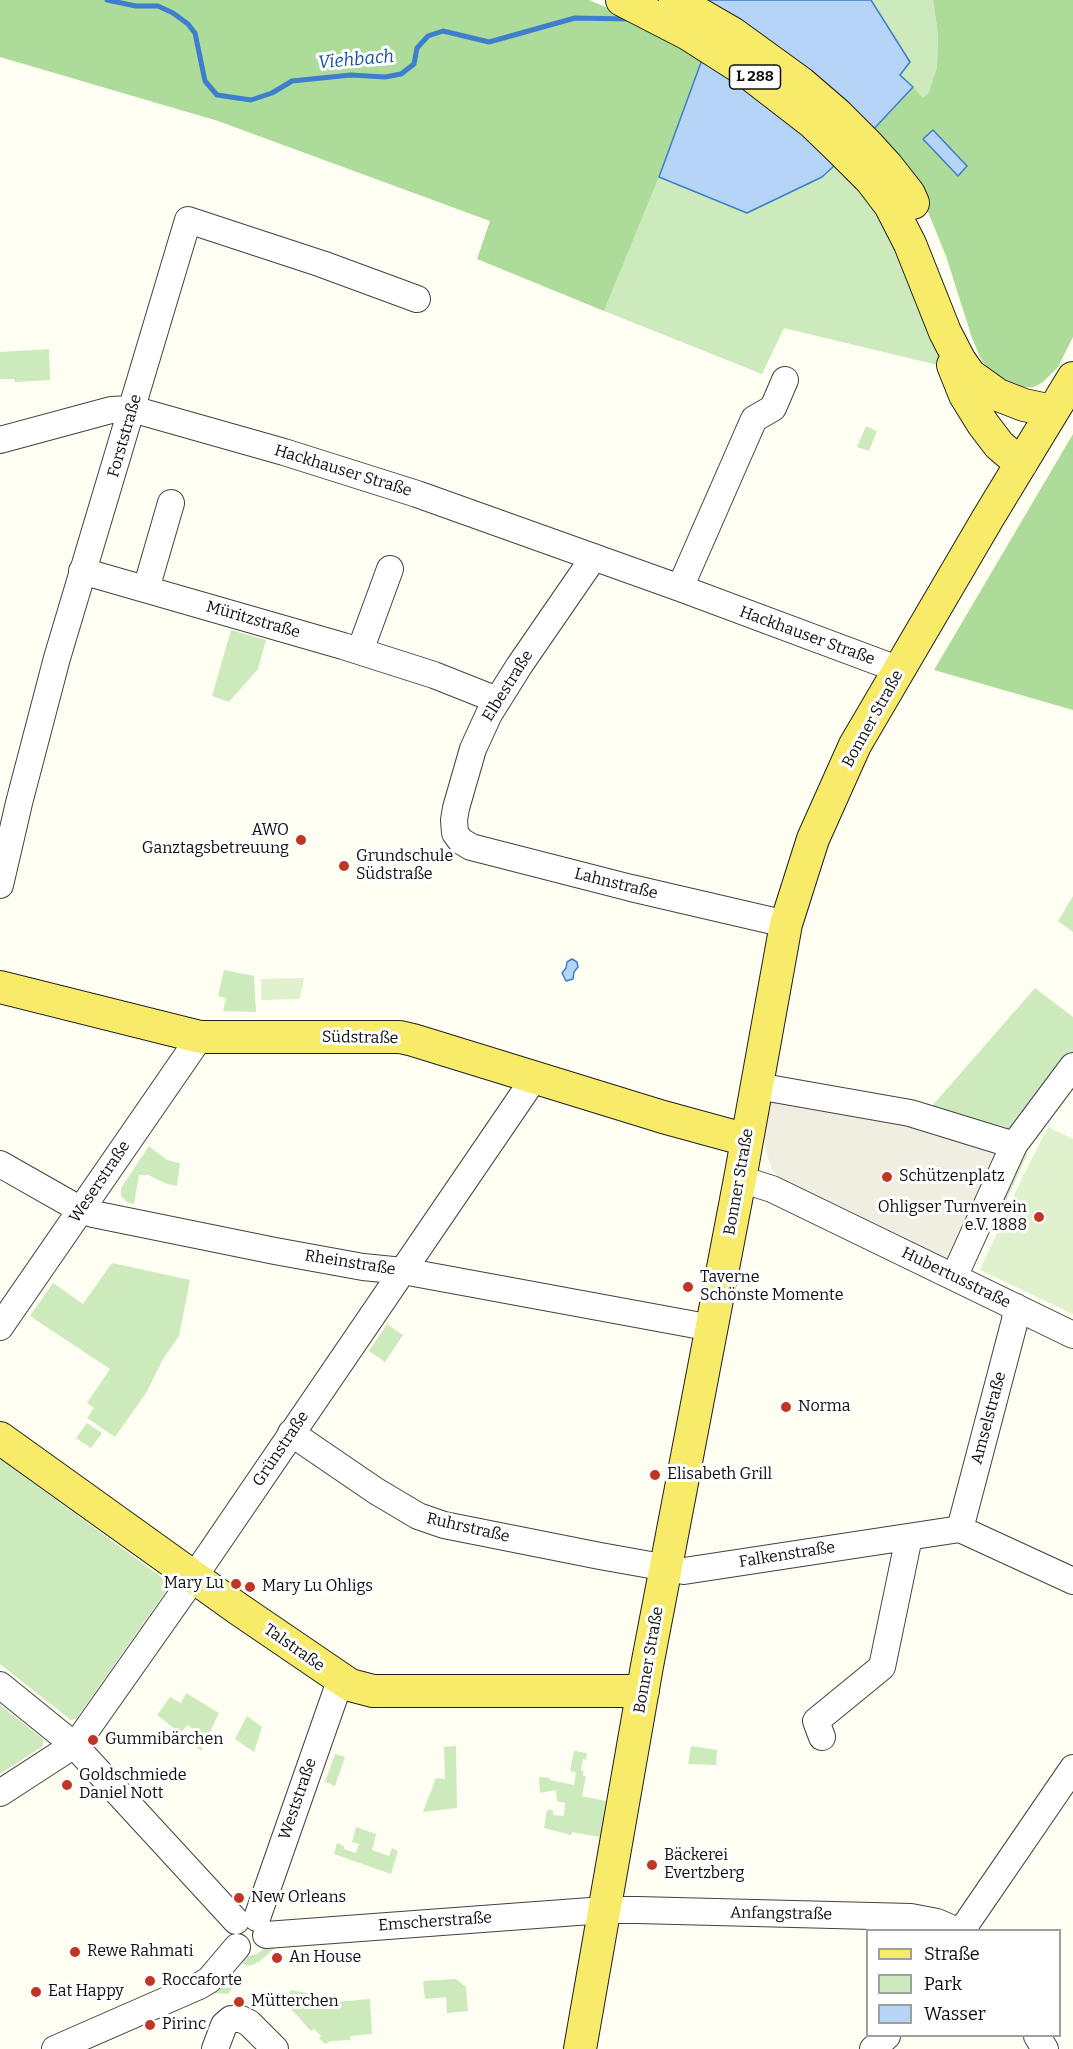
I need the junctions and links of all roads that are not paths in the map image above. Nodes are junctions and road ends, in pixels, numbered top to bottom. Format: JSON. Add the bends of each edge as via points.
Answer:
{"nodes":[{"id":1,"x":622,"y":0,"type":"edge"},
{"id":2,"x":675,"y":0,"type":"edge"},
{"id":3,"x":879,"y":173,"type":"junction"},
{"id":4,"x":417,"y":299,"type":"dead end"},
{"id":5,"x":945,"y":332,"type":"junction"},
{"id":6,"x":1073,"y":378,"type":"edge"},
{"id":7,"x":785,"y":380,"type":"dead end"},
{"id":8,"x":986,"y":388,"type":"junction"},
{"id":9,"x":132,"y":409,"type":"junction"},
{"id":10,"x":1063,"y":412,"type":"edge"},
{"id":11,"x":0,"y":440,"type":"edge"},
{"id":12,"x":1021,"y":464,"type":"junction"},
{"id":13,"x":171,"y":503,"type":"dead end"},
{"id":14,"x":594,"y":557,"type":"junction"},
{"id":15,"x":390,"y":569,"type":"dead end"},
{"id":16,"x":82,"y":571,"type":"junction"},
{"id":17,"x":680,"y":588,"type":"junction"},
{"id":18,"x":146,"y":589,"type":"junction"},
{"id":19,"x":360,"y":651,"type":"junction"},
{"id":20,"x":900,"y":670,"type":"junction"},
{"id":21,"x":497,"y":699,"type":"junction"},
{"id":22,"x":454,"y":829,"type":"joint"},
{"id":23,"x":0,"y":885,"type":"edge"},
{"id":24,"x":786,"y":924,"type":"junction"},
{"id":25,"x":0,"y":987,"type":"edge"},
{"id":26,"x":200,"y":1036,"type":"junction"},
{"id":27,"x":1073,"y":1066,"type":"edge"},
{"id":28,"x":535,"y":1077,"type":"junction"},
{"id":29,"x":757,"y":1086,"type":"junction"},
{"id":30,"x":747,"y":1140,"type":"junction"},
{"id":31,"x":1014,"y":1144,"type":"junction"},
{"id":32,"x":0,"y":1164,"type":"edge"},
{"id":33,"x":741,"y":1179,"type":"junction"},
{"id":34,"x":81,"y":1210,"type":"junction"},
{"id":35,"x":403,"y":1271,"type":"junction"},
{"id":36,"x":954,"y":1277,"type":"junction"},
{"id":37,"x":1016,"y":1307,"type":"junction"},
{"id":38,"x":0,"y":1327,"type":"edge"},
{"id":39,"x":712,"y":1328,"type":"junction"},
{"id":40,"x":1073,"y":1335,"type":"edge"},
{"id":41,"x":291,"y":1433,"type":"junction"},
{"id":42,"x":0,"y":1438,"type":"edge"},
{"id":43,"x":960,"y":1529,"type":"junction"},
{"id":44,"x":909,"y":1537,"type":"junction"},
{"id":45,"x":666,"y":1569,"type":"junction"},
{"id":46,"x":194,"y":1577,"type":"junction"},
{"id":47,"x":1073,"y":1581,"type":"edge"},
{"id":48,"x":340,"y":1680,"type":"junction"},
{"id":49,"x":0,"y":1685,"type":"edge"},
{"id":50,"x":643,"y":1691,"type":"junction"},
{"id":51,"x":822,"y":1737,"type":"dead end"},
{"id":52,"x":74,"y":1745,"type":"junction"},
{"id":53,"x":1073,"y":1768,"type":"edge"},
{"id":54,"x":0,"y":1793,"type":"edge"},
{"id":55,"x":604,"y":1910,"type":"junction"},
{"id":56,"x":953,"y":1929,"type":"edge"},
{"id":57,"x":963,"y":1929,"type":"edge"},
{"id":58,"x":249,"y":1930,"type":"junction"},
{"id":59,"x":886,"y":2037,"type":"edge"},
{"id":60,"x":55,"y":2049,"type":"edge"},
{"id":61,"x":215,"y":2049,"type":"edge"},
{"id":62,"x":276,"y":2049,"type":"edge"},
{"id":63,"x":580,"y":2049,"type":"edge"},
{"id":64,"x":873,"y":2049,"type":"edge"}],
"edges":[{"from":1,"to":3,"type":"main road","number":"L 288","via":[[688,34],[754,77]]},
{"from":2,"to":3,"type":"main road","number":"L 288","via":[[732,33],[801,83],[837,114]]},
{"from":3,"to":5,"type":"main road","number":"L 288"},
{"from":3,"to":8,"type":"main road","number":"L 288","via":[[909,194],[929,236],[963,339]]},
{"from":4,"to":9,"type":"street","name":"Forststraße","via":[[188,220]]},
{"from":5,"to":8,"type":"main road","number":"L 288","via":[[970,375]]},
{"from":5,"to":12,"type":"main road","number":"L 288","via":[[954,368],[975,413],[999,445]]},
{"from":6,"to":10,"type":"main road","name":"Bonner Straße"},
{"from":7,"to":17,"type":"street","via":[[773,408],[754,419]]},
{"from":8,"to":10,"type":"main road","number":"L 288","via":[[1013,401]]},
{"from":9,"to":11,"type":"street","name":"Hackhauser Straße","via":[[111,410]]},
{"from":9,"to":14,"type":"street","name":"Hackhauser Straße","via":[[417,494]]},
{"from":9,"to":16,"type":"street","name":"Forststraße"},
{"from":10,"to":12,"type":"main road","name":"Bonner Straße"},
{"from":12,"to":20,"type":"main road","name":"Bonner Straße"},
{"from":13,"to":18,"type":"street"},
{"from":14,"to":17,"type":"street","name":"Hackhauser Straße"},
{"from":14,"to":21,"type":"street","name":"Elbestraße"},
{"from":15,"to":19,"type":"street"},
{"from":16,"to":18,"type":"street","name":"Müritzstraße"},
{"from":16,"to":23,"type":"street","name":"Forststraße"},
{"from":17,"to":20,"type":"street","name":"Hackhauser Straße"},
{"from":18,"to":19,"type":"street","name":"Müritzstraße"},
{"from":19,"to":21,"type":"street","name":"Müritzstraße"},
{"from":20,"to":24,"type":"main road","name":"Bonner Straße","via":[[855,745],[813,839]]},
{"from":21,"to":22,"type":"street","name":"Elbestraße","via":[[473,749]]},
{"from":22,"to":24,"type":"street","name":"Lahnstraße","via":[[461,841],[471,847]]},
{"from":24,"to":29,"type":"main road","name":"Bonner Straße"},
{"from":25,"to":26,"type":"main road","name":"Südstraße"},
{"from":26,"to":28,"type":"main road","name":"Südstraße","via":[[400,1037]]},
{"from":26,"to":34,"type":"street","name":"Weserstraße"},
{"from":27,"to":31,"type":"street"},
{"from":28,"to":30,"type":"main road","name":"Südstraße"},
{"from":28,"to":35,"type":"street","name":"Grünstraße"},
{"from":29,"to":30,"type":"main road","name":"Bonner Straße"},
{"from":29,"to":31,"type":"street","via":[[910,1113]]},
{"from":30,"to":33,"type":"main road","name":"Bonner Straße"},
{"from":31,"to":36,"type":"street"},
{"from":32,"to":34,"type":"street","name":"Rheinstraße"},
{"from":33,"to":36,"type":"street","name":"Hubertusstraße"},
{"from":33,"to":39,"type":"main road","name":"Bonner Straße"},
{"from":34,"to":35,"type":"street","name":"Rheinstraße","via":[[200,1237]]},
{"from":34,"to":38,"type":"street","name":"Weserstraße"},
{"from":35,"to":39,"type":"street","name":"Rheinstraße"},
{"from":35,"to":41,"type":"street","name":"Grünstraße"},
{"from":36,"to":37,"type":"street","name":"Hubertusstraße"},
{"from":37,"to":40,"type":"street","name":"Hubertusstraße"},
{"from":37,"to":43,"type":"street","name":"Amselstraße"},
{"from":39,"to":45,"type":"main road","name":"Bonner Straße"},
{"from":41,"to":45,"type":"street","name":"Ruhrstraße","via":[[393,1502],[433,1522]]},
{"from":41,"to":46,"type":"street","name":"Grünstraße"},
{"from":42,"to":46,"type":"main road","name":"Talstraße"},
{"from":43,"to":44,"type":"street","name":"Falkenstraße"},
{"from":43,"to":47,"type":"street"},
{"from":44,"to":45,"type":"street","name":"Falkenstraße","via":[[684,1571]]},
{"from":44,"to":51,"type":"street","via":[[882,1666],[816,1721]]},
{"from":45,"to":50,"type":"main road","name":"Bonner Straße"},
{"from":46,"to":48,"type":"main road","name":"Talstraße"},
{"from":46,"to":52,"type":"street","name":"Grünstraße"},
{"from":48,"to":50,"type":"main road","name":"Talstraße","via":[[373,1691]]},
{"from":48,"to":58,"type":"street","name":"Weststraße"},
{"from":49,"to":52,"type":"street"},
{"from":50,"to":55,"type":"main road","name":"Bonner Straße"},
{"from":52,"to":54,"type":"street","name":"Grünstraße"},
{"from":52,"to":58,"type":"street"},
{"from":53,"to":57,"type":"street"},
{"from":55,"to":56,"type":"street","name":"Anfangstraße","via":[[911,1917]]},
{"from":55,"to":58,"type":"street","name":"Emscherstraße"},
{"from":55,"to":63,"type":"main road","name":"Bonner Straße"},
{"from":58,"to":60,"type":"street","via":[[204,1983]]},
{"from":59,"to":64,"type":"street"},
{"from":61,"to":62,"type":"street","via":[[224,2025],[231,2019],[249,2023]]}]}
